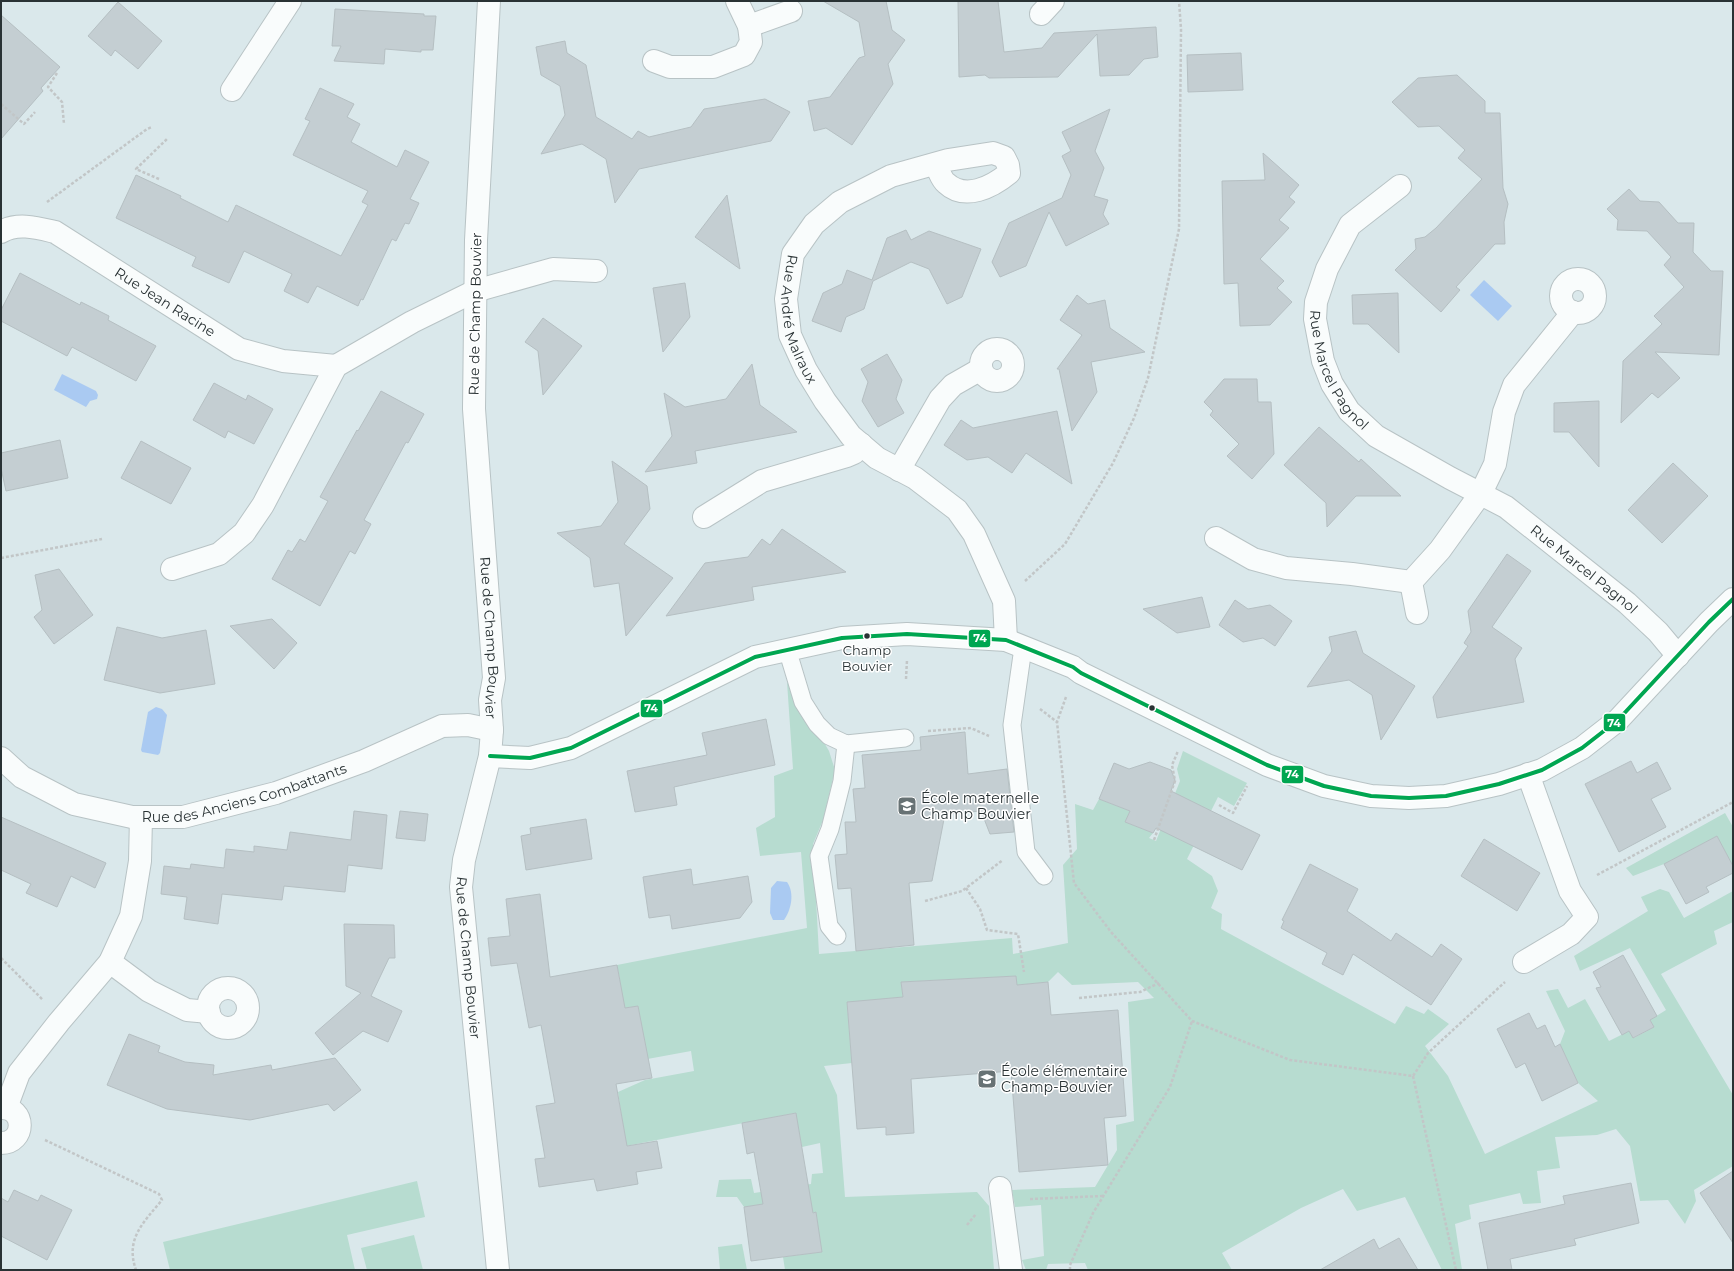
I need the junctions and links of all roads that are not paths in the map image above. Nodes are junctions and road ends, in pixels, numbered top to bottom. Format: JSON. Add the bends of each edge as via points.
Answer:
{"nodes":[{"id":1,"x":290,"y":1,"type":"edge"},
{"id":2,"x":737,"y":1,"type":"edge"},
{"id":3,"x":492,"y":2,"type":"edge"},
{"id":4,"x":791,"y":11,"type":"dead end"},
{"id":5,"x":749,"y":26,"type":"junction"},
{"id":6,"x":654,"y":61,"type":"dead end"},
{"id":7,"x":232,"y":90,"type":"dead end"},
{"id":8,"x":935,"y":164,"type":"dead end"},
{"id":9,"x":1400,"y":186,"type":"dead end"},
{"id":10,"x":1,"y":232,"type":"edge"},
{"id":11,"x":596,"y":271,"type":"dead end"},
{"id":12,"x":476,"y":291,"type":"junction"},
{"id":13,"x":1573,"y":312,"type":"dead end"},
{"id":14,"x":336,"y":366,"type":"junction"},
{"id":15,"x":981,"y":369,"type":"dead end"},
{"id":16,"x":861,"y":444,"type":"junction"},
{"id":17,"x":899,"y":470,"type":"junction"},
{"id":18,"x":1481,"y":493,"type":"junction"},
{"id":19,"x":704,"y":517,"type":"dead end"},
{"id":20,"x":1216,"y":538,"type":"dead end"},
{"id":21,"x":172,"y":569,"type":"dead end"},
{"id":22,"x":1411,"y":582,"type":"junction"},
{"id":23,"x":1733,"y":599,"type":"edge"},
{"id":24,"x":1417,"y":613,"type":"dead end"},
{"id":25,"x":1014,"y":644,"type":"junction"},
{"id":26,"x":787,"y":649,"type":"junction"},
{"id":27,"x":1678,"y":656,"type":"junction"},
{"id":28,"x":492,"y":730,"type":"junction"},
{"id":29,"x":905,"y":738,"type":"road end"},
{"id":30,"x":846,"y":744,"type":"junction"},
{"id":31,"x":490,"y":756,"type":"junction"},
{"id":32,"x":1,"y":758,"type":"edge"},
{"id":33,"x":1528,"y":774,"type":"junction"},
{"id":34,"x":141,"y":817,"type":"junction"},
{"id":35,"x":1044,"y":876,"type":"dead end"},
{"id":36,"x":837,"y":936,"type":"dead end"},
{"id":37,"x":110,"y":962,"type":"junction"},
{"id":38,"x":1524,"y":962,"type":"dead end"},
{"id":39,"x":209,"y":1012,"type":"dead end"},
{"id":40,"x":3,"y":1108,"type":"edge"},
{"id":41,"x":1,"y":1143,"type":"edge"},
{"id":42,"x":1000,"y":1194,"type":"road end"},
{"id":43,"x":498,"y":1270,"type":"edge"},
{"id":44,"x":1010,"y":1270,"type":"edge"}],
"edges":[{"from":1,"to":7,"type":"street"},
{"from":2,"to":5,"type":"street"},
{"from":3,"to":12,"type":"street","name":"Rue de Champ Bouvier","via":[[476,240]]},
{"from":4,"to":5,"type":"street"},
{"from":5,"to":6,"type":"street","via":[[751,42],[744,54],[713,67],[670,66]]},
{"from":8,"to":16,"type":"street","name":"Rue André Malraux","via":[[891,176],[840,202],[814,224],[793,254],[786,299],[790,335],[806,370],[825,401],[851,436]]},
{"from":9,"to":18,"type":"street","name":"Rue Marcel Pagnol","via":[[1350,225],[1327,269],[1316,302],[1315,319],[1323,361],[1332,384],[1349,411],[1376,436]]},
{"from":10,"to":14,"type":"street","name":"Rue Jean Racine","via":[[8,228],[33,227],[55,232],[239,349],[283,361]]},
{"from":11,"to":12,"type":"street","via":[[553,269]]},
{"from":12,"to":14,"type":"street","via":[[412,322]]},
{"from":12,"to":28,"type":"street","name":"Rue de Champ Bouvier","via":[[474,409],[494,678],[490,700]]},
{"from":13,"to":18,"type":"street","via":[[1514,385],[1504,412],[1495,464]]},
{"from":14,"to":21,"type":"street","via":[[264,505],[244,533],[220,554]]},
{"from":15,"to":17,"type":"street","via":[[953,385],[940,400]]},
{"from":16,"to":17,"type":"street","name":"Rue André Malraux","via":[[876,458]]},
{"from":16,"to":19,"type":"street","via":[[854,453],[847,456],[762,481]]},
{"from":17,"to":25,"type":"street","name":"Rue André Malraux","via":[[915,478],[957,510],[974,534],[1004,601]]},
{"from":18,"to":22,"type":"street","via":[[1440,550]]},
{"from":18,"to":27,"type":"street","name":"Rue Marcel Pagnol","via":[[1506,507],[1627,602]]},
{"from":20,"to":22,"type":"street","via":[[1253,559],[1286,568]]},
{"from":22,"to":24,"type":"street"},
{"from":23,"to":27,"type":"street"},
{"from":25,"to":26,"type":"street","via":[[907,634],[842,638]]},
{"from":25,"to":33,"type":"street","via":[[1073,667],[1266,766],[1324,786],[1371,796],[1446,796],[1499,784]]},
{"from":25,"to":35,"type":"lane","via":[[1012,725],[1026,852]]},
{"from":26,"to":30,"type":"lane","via":[[803,702],[817,724],[829,736]]},
{"from":26,"to":31,"type":"street","via":[[755,657],[571,748],[530,758]]},
{"from":27,"to":33,"type":"street","via":[[1618,720],[1582,748],[1542,770]]},
{"from":28,"to":31,"type":"street","name":"Rue de Champ Bouvier"},
{"from":28,"to":34,"type":"street","name":"Rue des Anciens Combattants","via":[[468,724],[442,726],[364,761],[276,793],[183,817]]},
{"from":29,"to":30,"type":"lane"},
{"from":30,"to":36,"type":"lane","via":[[842,781],[830,829],[819,856],[829,926]]},
{"from":31,"to":43,"type":"street","name":"Rue de Champ Bouvier","via":[[464,860],[462,887]]},
{"from":32,"to":34,"type":"street","name":"Rue des Anciens Combattants","via":[[22,777],[74,804]]},
{"from":33,"to":38,"type":"street","via":[[1570,891],[1587,917],[1571,934]]},
{"from":34,"to":37,"type":"street","via":[[140,861],[131,916]]},
{"from":37,"to":39,"type":"street","via":[[149,991],[187,1010]]},
{"from":37,"to":40,"type":"street","via":[[58,1022],[19,1073]]},
{"from":40,"to":41,"type":"street","via":[[16,1113],[21,1127],[16,1138]]},
{"from":42,"to":44,"type":"street"}]}
